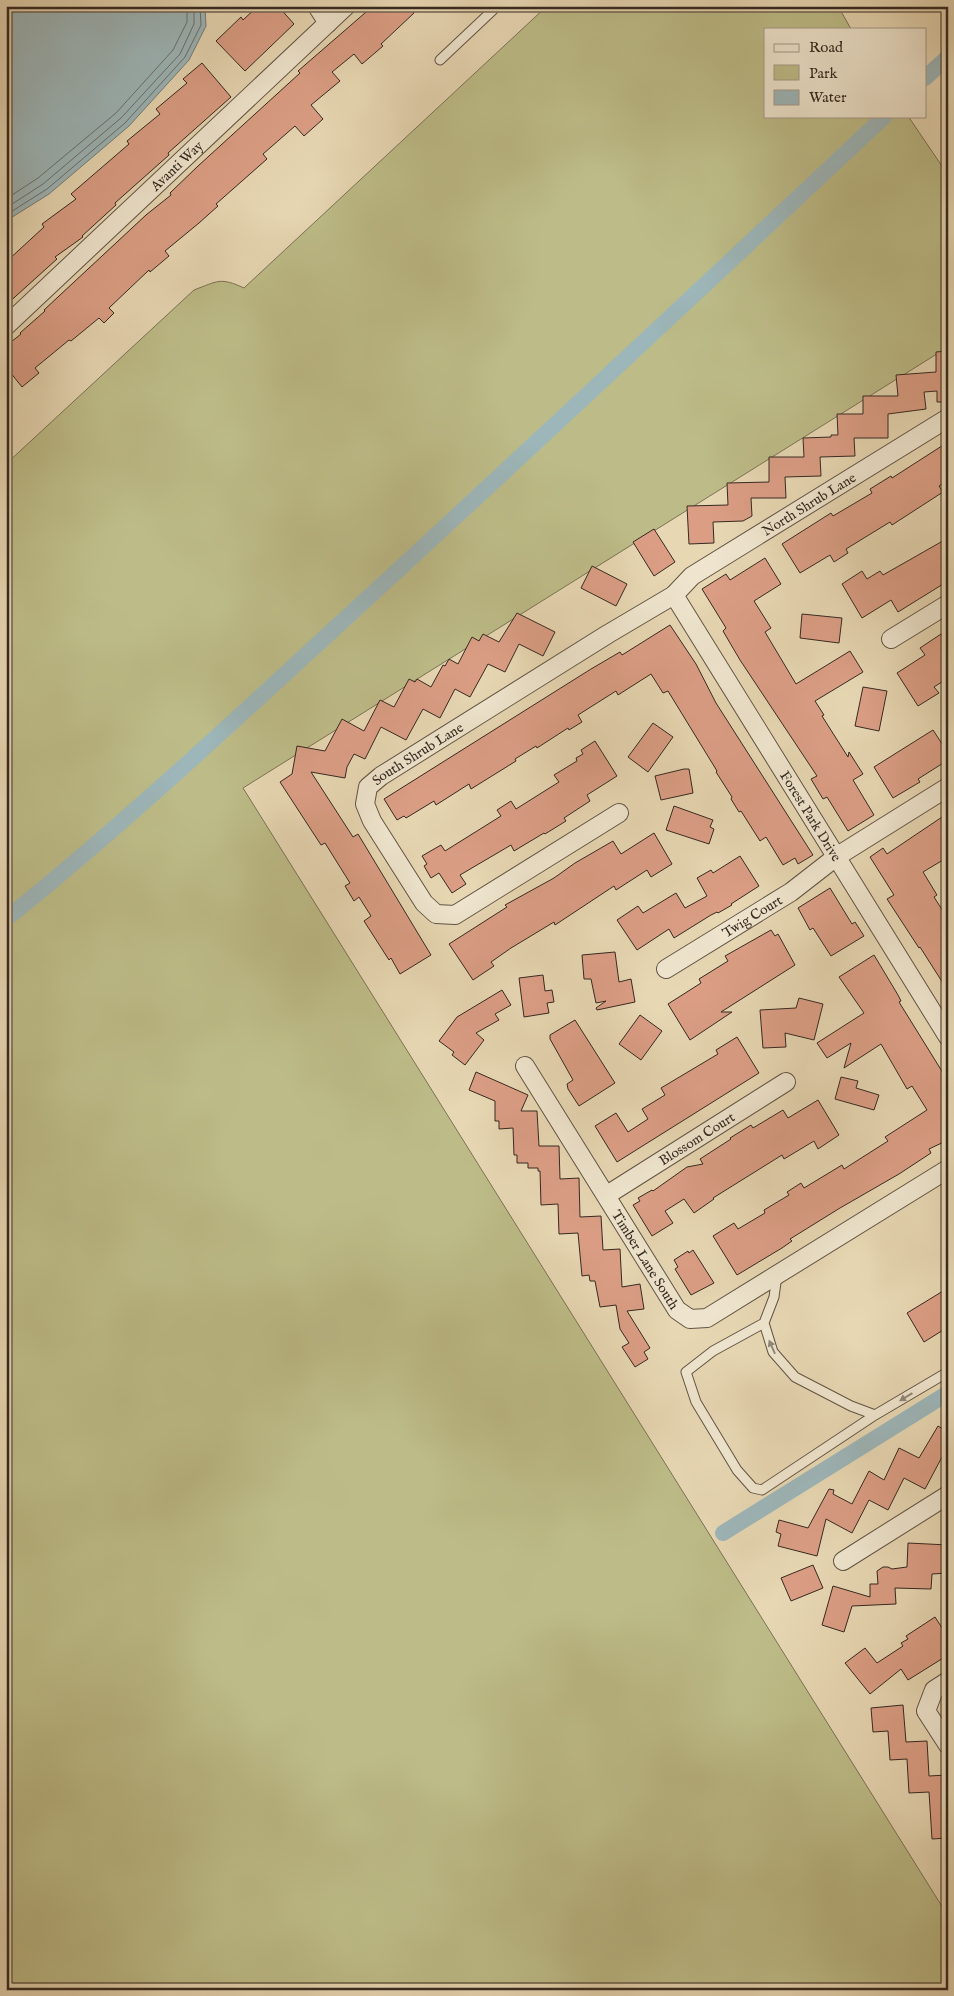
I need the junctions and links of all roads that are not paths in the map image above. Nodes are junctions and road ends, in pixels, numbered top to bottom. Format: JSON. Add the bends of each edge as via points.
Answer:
{"nodes":[{"id":1,"x":317,"y":6,"type":"edge"},
{"id":2,"x":346,"y":6,"type":"edge"},
{"id":3,"x":493,"y":7,"type":"edge"},
{"id":4,"x":328,"y":23,"type":"junction"},
{"id":5,"x":440,"y":60,"type":"dead end"},
{"id":6,"x":6,"y":326,"type":"edge"},
{"id":7,"x":948,"y":418,"type":"edge"},
{"id":8,"x":674,"y":595,"type":"junction"},
{"id":9,"x":948,"y":604,"type":"edge"},
{"id":10,"x":891,"y":638,"type":"dead end"},
{"id":11,"x":948,"y":786,"type":"edge"},
{"id":12,"x":619,"y":813,"type":"dead end"},
{"id":13,"x":836,"y":857,"type":"junction"},
{"id":14,"x":666,"y":969,"type":"dead end"},
{"id":15,"x":948,"y":1037,"type":"edge"},
{"id":16,"x":525,"y":1066,"type":"dead end"},
{"id":17,"x":786,"y":1082,"type":"dead end"},
{"id":18,"x":948,"y":1169,"type":"edge"},
{"id":19,"x":606,"y":1195,"type":"junction"},
{"id":20,"x":777,"y":1275,"type":"junction"},
{"id":21,"x":764,"y":1323,"type":"junction"},
{"id":22,"x":948,"y":1372,"type":"edge"},
{"id":23,"x":876,"y":1415,"type":"junction"},
{"id":24,"x":948,"y":1495,"type":"edge"},
{"id":25,"x":843,"y":1561,"type":"dead end"},
{"id":26,"x":948,"y":1681,"type":"edge"},
{"id":27,"x":948,"y":1745,"type":"edge"}],
"edges":[{"from":1,"to":4,"type":"street"},
{"from":2,"to":4,"type":"street","name":"Avanti Way"},
{"from":3,"to":5,"type":"lane"},
{"from":4,"to":6,"type":"street","name":"Avanti Way"},
{"from":7,"to":8,"type":"street","name":"North Shrub Lane","via":[[692,576]]},
{"from":8,"to":12,"type":"street","name":"South Shrub Lane","via":[[381,776],[368,787],[365,804],[372,821],[424,903],[436,914],[454,915]]},
{"from":8,"to":13,"type":"street","name":"Forest Park Drive"},
{"from":9,"to":10,"type":"street"},
{"from":11,"to":13,"type":"street","name":"Twig Court"},
{"from":13,"to":14,"type":"street","name":"Twig Court","via":[[791,892]]},
{"from":13,"to":15,"type":"street","name":"Forest Park Drive"},
{"from":16,"to":19,"type":"street","name":"Timber Lane South"},
{"from":17,"to":19,"type":"street","name":"Blossom Court"},
{"from":18,"to":20,"type":"street","name":"Timber Lane South"},
{"from":19,"to":20,"type":"street","name":"Timber Lane South","via":[[677,1310],[690,1319],[707,1318]]},
{"from":20,"to":21,"type":"lane","via":[[774,1298]]},
{"from":23,"to":21,"type":"lane","one_way":true,"via":[[795,1377],[773,1352]]},
{"from":21,"to":23,"type":"lane","via":[[713,1351],[686,1372],[696,1402],[737,1470],[753,1488],[762,1490]]},
{"from":22,"to":23,"type":"lane","one_way":true},
{"from":24,"to":25,"type":"street"},
{"from":26,"to":27,"type":"street","via":[[934,1690],[926,1711]]}]}
